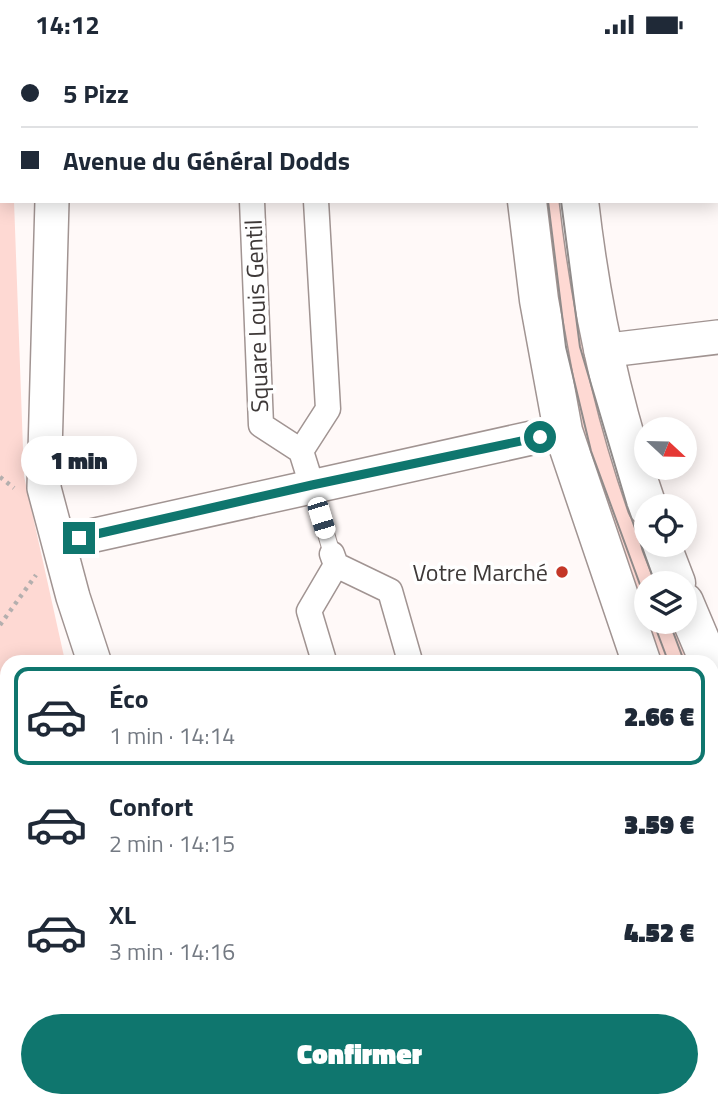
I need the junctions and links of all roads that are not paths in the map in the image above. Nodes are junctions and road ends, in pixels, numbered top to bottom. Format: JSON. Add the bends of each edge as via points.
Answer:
{"nodes":[{"id":1,"x":52,"y":203,"type":"edge"},
{"id":2,"x":252,"y":203,"type":"edge"},
{"id":3,"x":316,"y":203,"type":"edge"},
{"id":4,"x":527,"y":203,"type":"edge"},
{"id":5,"x":579,"y":203,"type":"edge"},
{"id":6,"x":718,"y":337,"type":"edge"},
{"id":7,"x":601,"y":351,"type":"junction"},
{"id":8,"x":563,"y":431,"type":"junction"},
{"id":9,"x":301,"y":451,"type":"junction"},
{"id":10,"x":312,"y":485,"type":"junction"},
{"id":11,"x":643,"y":494,"type":"edge"},
{"id":12,"x":59,"y":543,"type":"junction"},
{"id":13,"x":334,"y":560,"type":"junction"},
{"id":14,"x":697,"y":633,"type":"edge"},
{"id":15,"x":92,"y":655,"type":"edge"},
{"id":16,"x":322,"y":655,"type":"edge"},
{"id":17,"x":408,"y":655,"type":"edge"},
{"id":18,"x":639,"y":655,"type":"edge"},
{"id":19,"x":706,"y":655,"type":"edge"}],
"edges":[{"from":1,"to":12,"type":"street","via":[[44,488]]},
{"from":2,"to":9,"type":"street","name":"Square Louis Gentil","via":[[261,425]]},
{"from":3,"to":9,"type":"street","via":[[328,408]]},
{"from":4,"to":8,"type":"main road"},
{"from":5,"to":7,"type":"main road"},
{"from":6,"to":7,"type":"street"},
{"from":7,"to":11,"type":"main road"},
{"from":8,"to":10,"type":"street"},
{"from":8,"to":18,"type":"main road"},
{"from":9,"to":10,"type":"street"},
{"from":10,"to":12,"type":"street"},
{"from":10,"to":13,"type":"lane"},
{"from":12,"to":15,"type":"street"},
{"from":13,"to":16,"type":"street","via":[[309,611]]},
{"from":13,"to":17,"type":"street","via":[[390,591]]},
{"from":14,"to":19,"type":"main road"}]}
